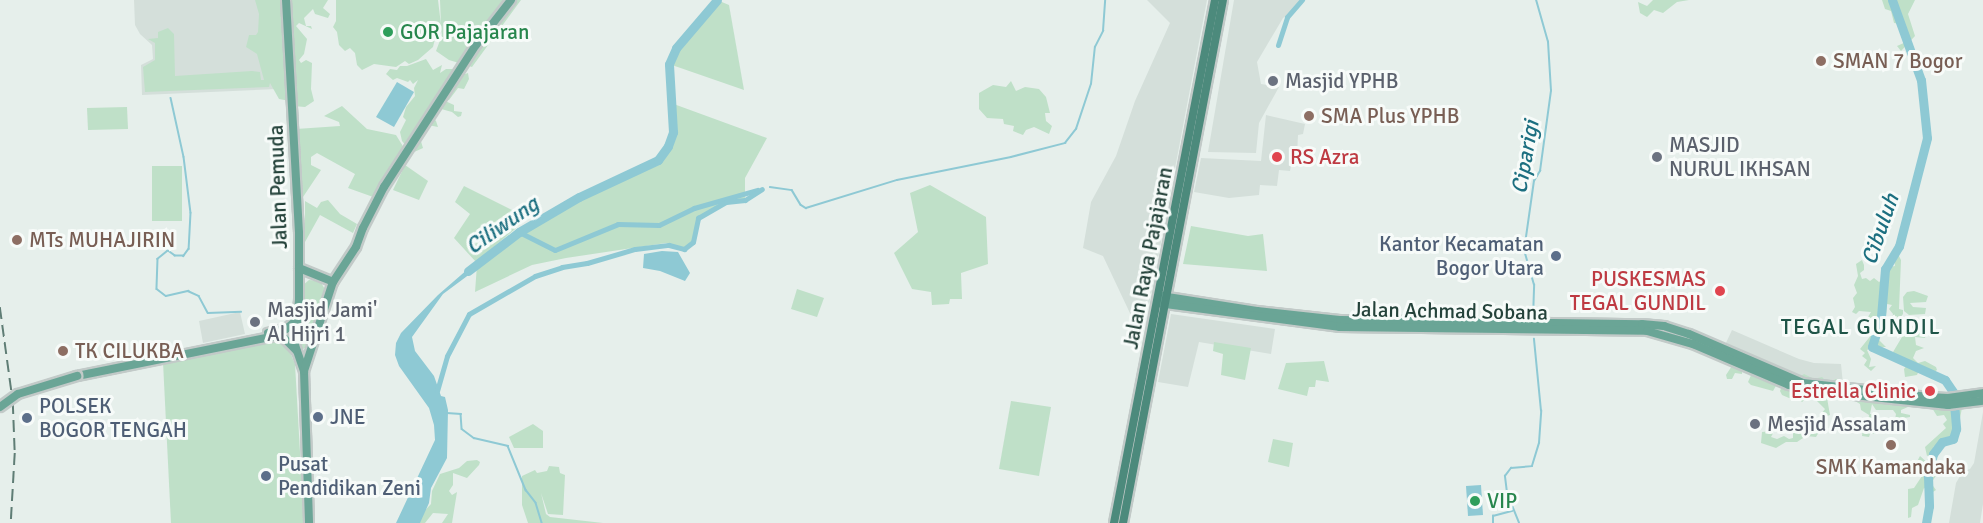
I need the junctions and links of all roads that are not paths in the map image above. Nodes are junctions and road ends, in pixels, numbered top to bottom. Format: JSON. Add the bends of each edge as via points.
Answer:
{"nodes":[{"id":1,"x":286,"y":0,"type":"edge"},
{"id":2,"x":511,"y":0,"type":"edge"},
{"id":3,"x":1215,"y":0,"type":"edge"},
{"id":4,"x":1222,"y":0,"type":"edge"},
{"id":5,"x":299,"y":268,"type":"junction"},
{"id":6,"x":333,"y":282,"type":"junction"},
{"id":7,"x":1162,"y":300,"type":"junction"},
{"id":8,"x":298,"y":319,"type":"junction"},
{"id":9,"x":296,"y":350,"type":"junction"},
{"id":10,"x":311,"y":351,"type":"junction"},
{"id":11,"x":158,"y":357,"type":"junction"},
{"id":12,"x":304,"y":371,"type":"junction"},
{"id":13,"x":77,"y":374,"type":"junction"},
{"id":14,"x":1983,"y":393,"type":"edge"},
{"id":15,"x":1953,"y":401,"type":"junction"},
{"id":16,"x":1983,"y":401,"type":"edge"},
{"id":17,"x":0,"y":402,"type":"edge"},
{"id":18,"x":0,"y":407,"type":"edge"},
{"id":19,"x":309,"y":523,"type":"edge"},
{"id":20,"x":1114,"y":523,"type":"edge"},
{"id":21,"x":1123,"y":523,"type":"edge"}],
"edges":[{"from":1,"to":5,"type":"main road","name":"Jalan Pemuda"},
{"from":2,"to":6,"type":"main road","via":[[402,156],[356,247]]},
{"from":3,"to":7,"type":"highway","name":"Jalan Raya Pajajaran"},
{"from":4,"to":7,"type":"highway","name":"Jalan Raya Pajajaran"},
{"from":5,"to":6,"type":"main road"},
{"from":5,"to":8,"type":"main road","name":"Jalan Pemuda"},
{"from":6,"to":10,"type":"main road"},
{"from":7,"to":15,"type":"main road","name":"Jalan Achmad Sobana","via":[[1340,327],[1663,330],[1797,384]]},
{"from":7,"to":20,"type":"highway","name":"Jalan Raya Pajajaran"},
{"from":7,"to":21,"type":"highway","name":"Jalan Raya Pajajaran"},
{"from":8,"to":9,"type":"main road","name":"Jalan Pemuda"},
{"from":8,"to":11,"type":"main road","via":[[276,332]]},
{"from":9,"to":10,"type":"main road"},
{"from":9,"to":11,"type":"main road","via":[[276,336]]},
{"from":9,"to":12,"type":"main road","name":"Jalan Pemuda"},
{"from":10,"to":12,"type":"main road"},
{"from":11,"to":13,"type":"main road"},
{"from":12,"to":19,"type":"main road"},
{"from":13,"to":17,"type":"main road","bridge":true,"via":[[17,390]]},
{"from":13,"to":18,"type":"main road","bridge":true,"via":[[18,394]]},
{"from":14,"to":15,"type":"main road","name":"Jalan Achmad Sobana"},
{"from":15,"to":16,"type":"main road","name":"Jalan Achmad Sobana"}]}
